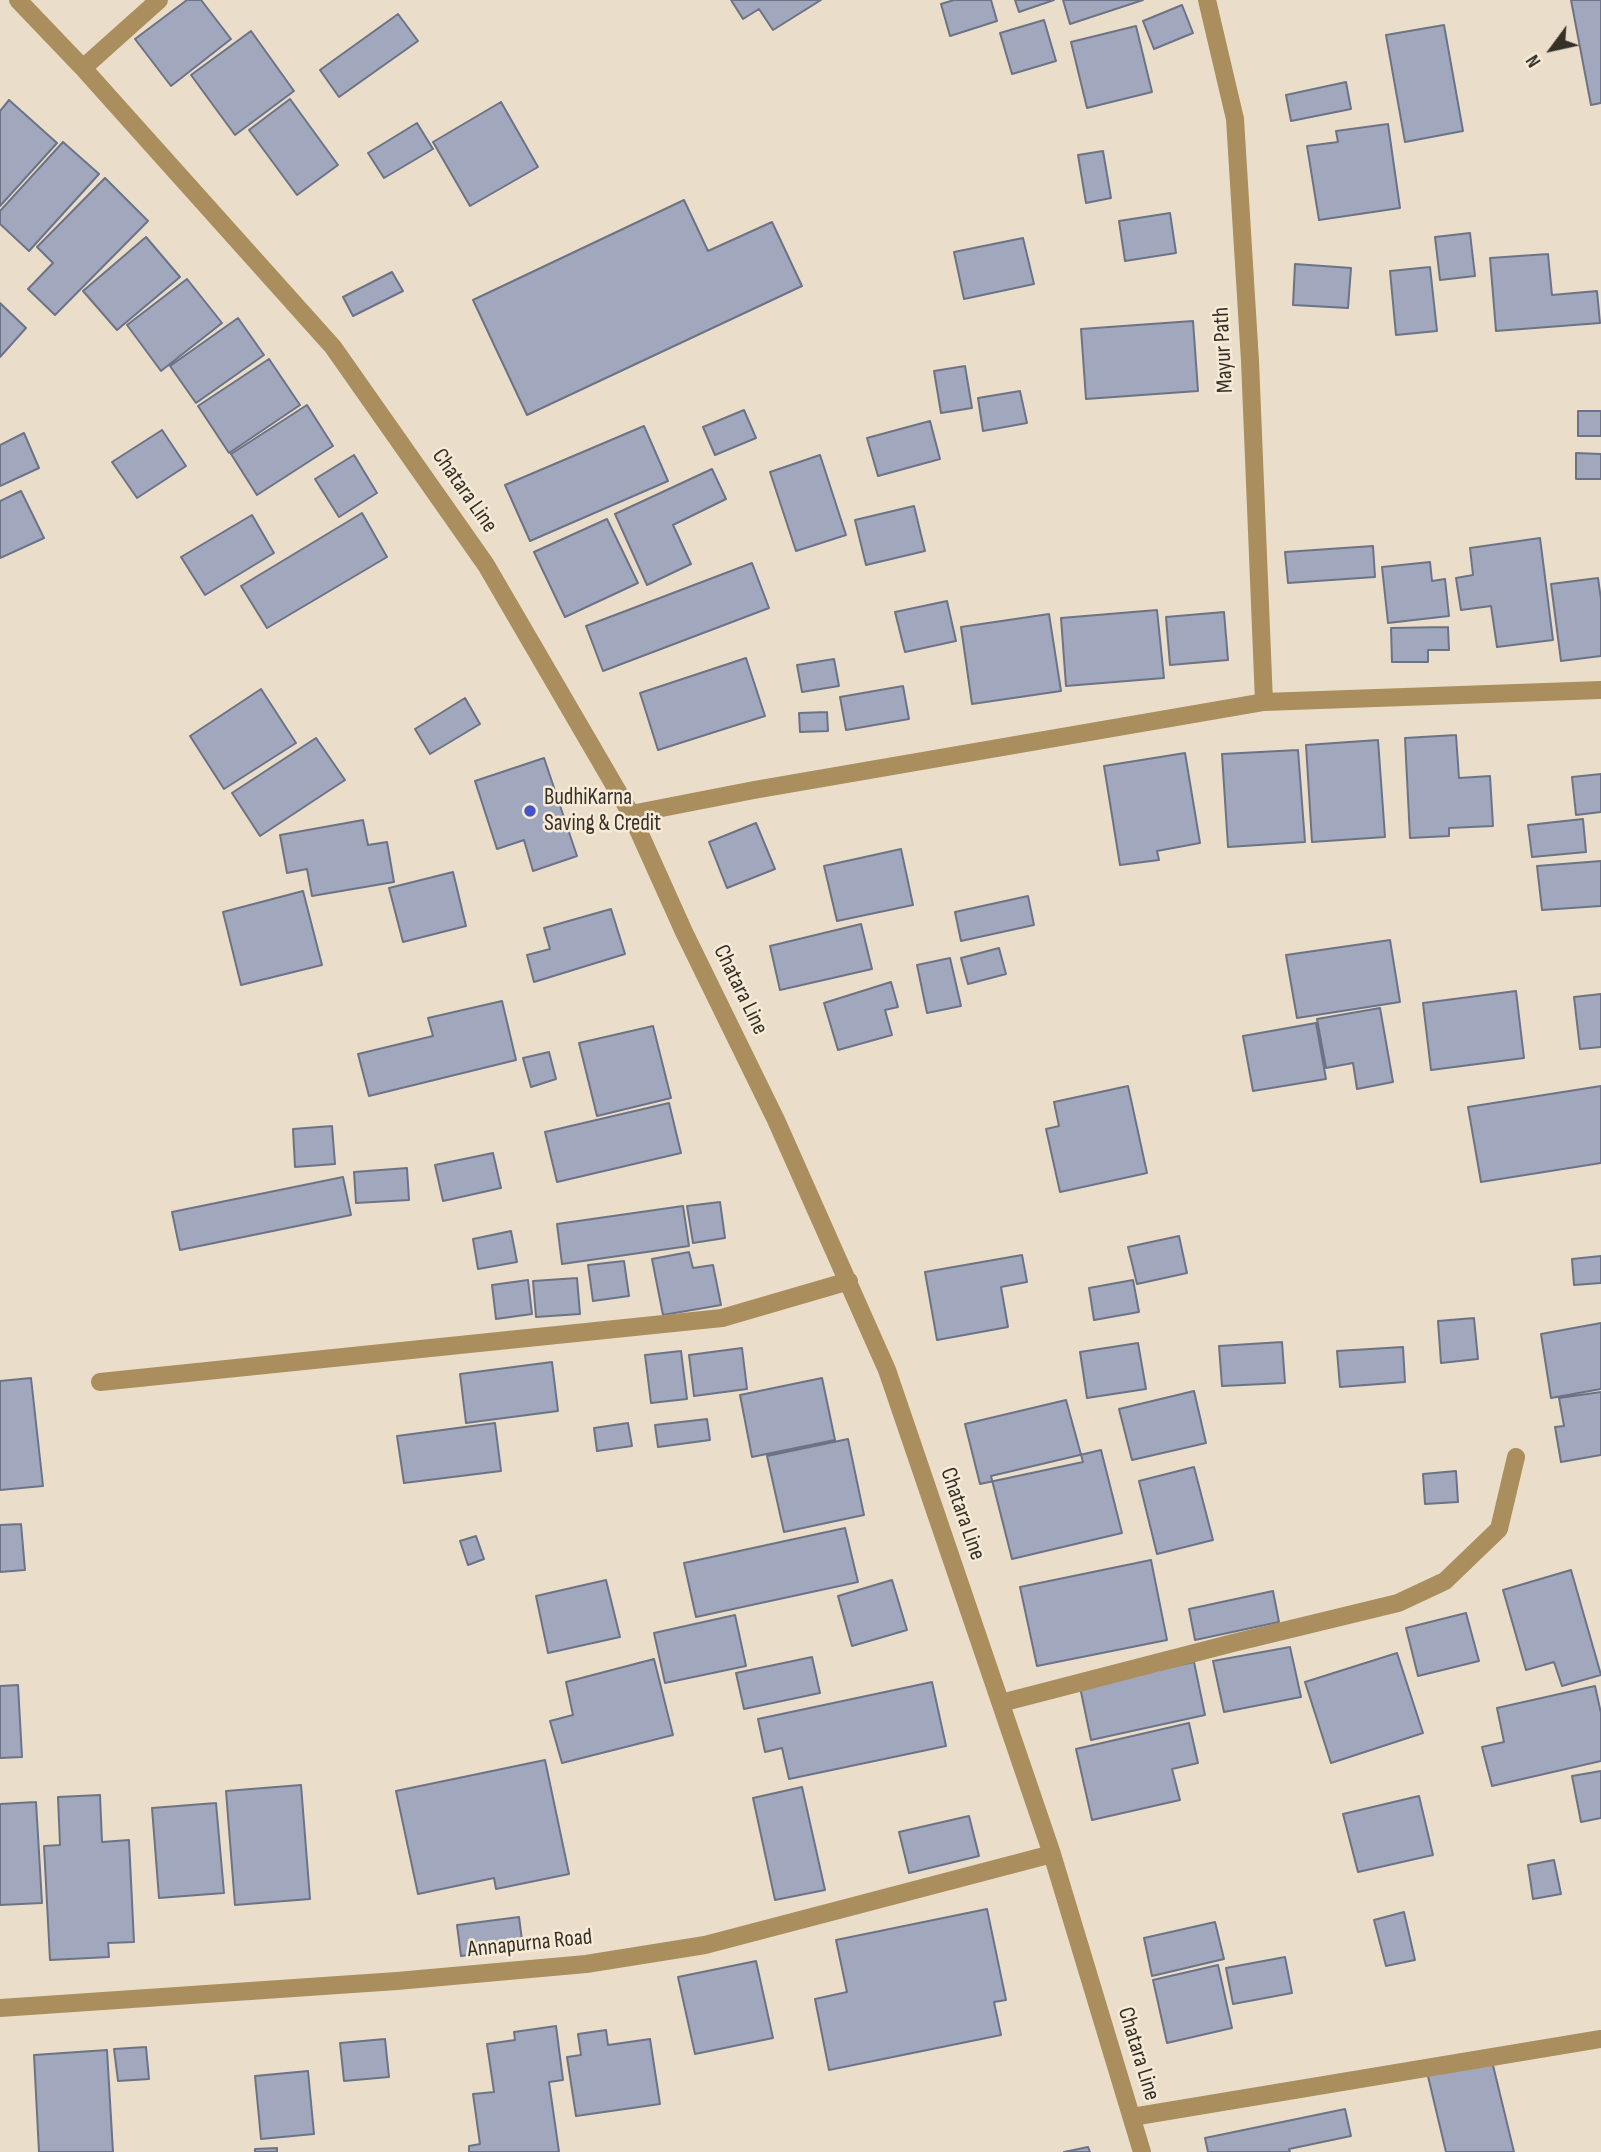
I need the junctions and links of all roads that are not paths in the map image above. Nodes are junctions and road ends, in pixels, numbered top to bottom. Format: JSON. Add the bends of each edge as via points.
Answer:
{"nodes":[{"id":1,"x":18,"y":0,"type":"edge"},
{"id":2,"x":159,"y":0,"type":"edge"},
{"id":3,"x":1207,"y":0,"type":"edge"},
{"id":4,"x":83,"y":68,"type":"junction"},
{"id":5,"x":1601,"y":690,"type":"edge"},
{"id":6,"x":1264,"y":702,"type":"junction"},
{"id":7,"x":631,"y":814,"type":"junction"},
{"id":8,"x":849,"y":1281,"type":"junction"},
{"id":9,"x":100,"y":1382,"type":"dead end"},
{"id":10,"x":1516,"y":1457,"type":"dead end"},
{"id":11,"x":1001,"y":1703,"type":"junction"},
{"id":12,"x":1052,"y":1854,"type":"junction"},
{"id":13,"x":0,"y":2008,"type":"edge"},
{"id":14,"x":1601,"y":2039,"type":"edge"},
{"id":15,"x":1132,"y":2117,"type":"junction"},
{"id":16,"x":1142,"y":2152,"type":"edge"}],
"edges":[{"from":1,"to":4,"type":"street","name":"Chatara Line"},
{"from":2,"to":4,"type":"street"},
{"from":3,"to":6,"type":"street","name":"Mayur Path","via":[[1235,119]]},
{"from":4,"to":7,"type":"street","name":"Chatara Line","via":[[333,347],[486,565]]},
{"from":5,"to":6,"type":"street"},
{"from":6,"to":7,"type":"street"},
{"from":7,"to":8,"type":"street","name":"Chatara Line"},
{"from":8,"to":9,"type":"street","via":[[722,1318]]},
{"from":8,"to":11,"type":"street","name":"Chatara Line","via":[[887,1370]]},
{"from":10,"to":11,"type":"street","via":[[1499,1530],[1445,1581],[1398,1603]]},
{"from":11,"to":12,"type":"street","name":"Chatara Line"},
{"from":12,"to":13,"type":"street","name":"Annapurna Road","via":[[705,1945],[586,1965]]},
{"from":12,"to":15,"type":"street","name":"Chatara Line"},
{"from":14,"to":15,"type":"street"},
{"from":15,"to":16,"type":"street","name":"Chatara Line"}]}
